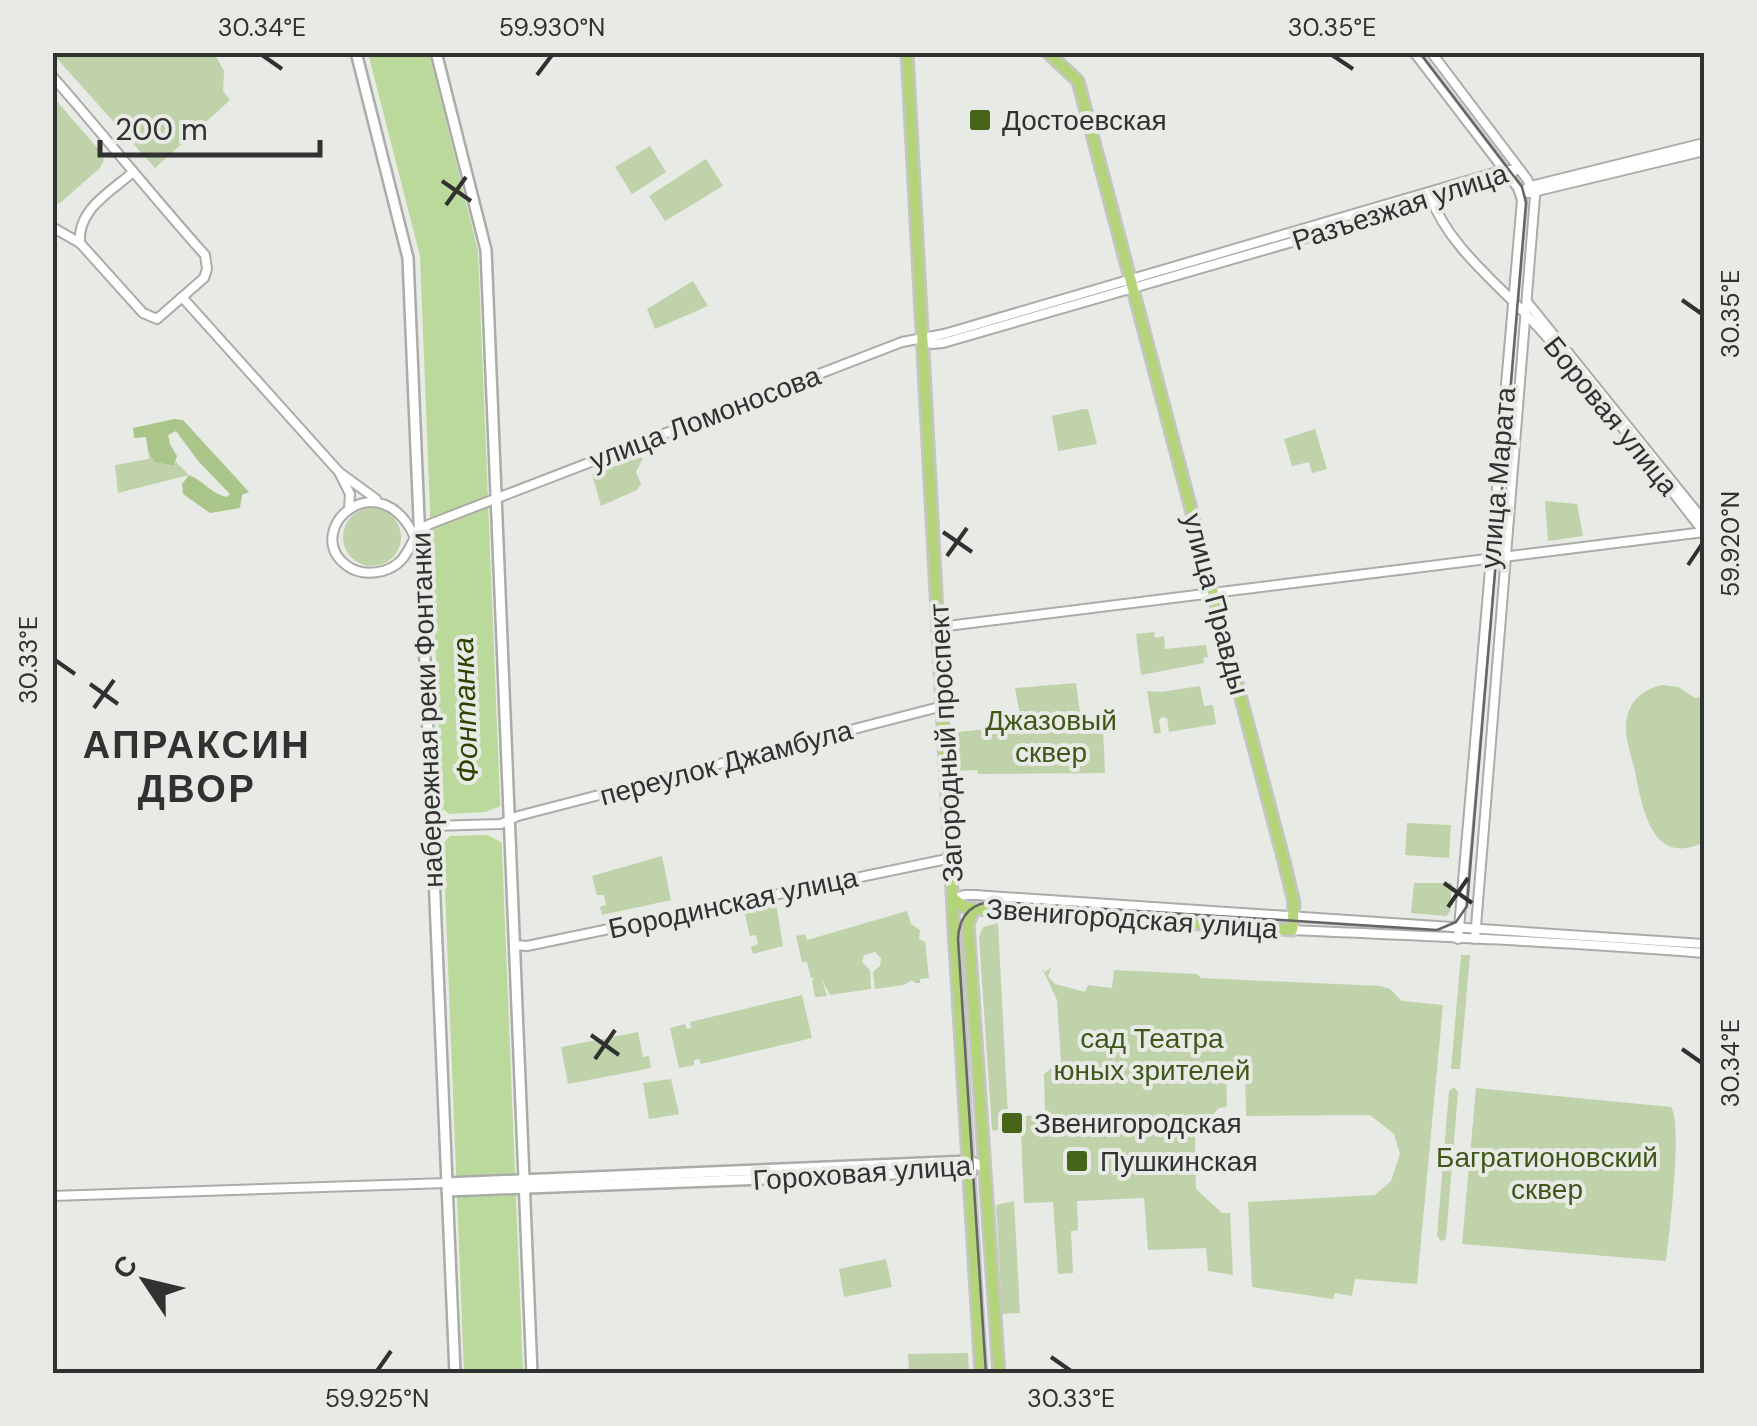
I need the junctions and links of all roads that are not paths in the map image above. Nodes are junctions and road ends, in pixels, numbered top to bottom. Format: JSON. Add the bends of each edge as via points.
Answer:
{"nodes":[{"id":1,"x":356,"y":52,"type":"edge"},
{"id":2,"x":436,"y":52,"type":"edge"},
{"id":3,"x":907,"y":52,"type":"edge"},
{"id":4,"x":1047,"y":52,"type":"edge"},
{"id":5,"x":1414,"y":52,"type":"edge"},
{"id":6,"x":1430,"y":52,"type":"edge"},
{"id":7,"x":52,"y":76,"type":"edge"},
{"id":8,"x":1704,"y":143,"type":"edge"},
{"id":9,"x":1704,"y":151,"type":"edge"},
{"id":10,"x":1520,"y":170,"type":"junction"},
{"id":11,"x":132,"y":173,"type":"junction"},
{"id":12,"x":1506,"y":173,"type":"junction"},
{"id":13,"x":1532,"y":189,"type":"junction"},
{"id":14,"x":1520,"y":192,"type":"junction"},
{"id":15,"x":1430,"y":196,"type":"junction"},
{"id":16,"x":52,"y":227,"type":"edge"},
{"id":17,"x":80,"y":243,"type":"junction"},
{"id":18,"x":1132,"y":284,"type":"junction"},
{"id":19,"x":182,"y":298,"type":"junction"},
{"id":20,"x":1514,"y":304,"type":"junction"},
{"id":21,"x":1528,"y":304,"type":"junction"},
{"id":22,"x":1527,"y":316,"type":"junction"},
{"id":23,"x":923,"y":340,"type":"junction"},
{"id":24,"x":339,"y":472,"type":"junction"},
{"id":25,"x":379,"y":501,"type":"junction"},
{"id":26,"x":492,"y":501,"type":"junction"},
{"id":27,"x":349,"y":509,"type":"junction"},
{"id":28,"x":1704,"y":521,"type":"edge"},
{"id":29,"x":422,"y":530,"type":"junction"},
{"id":30,"x":1704,"y":532,"type":"edge"},
{"id":31,"x":1508,"y":556,"type":"junction"},
{"id":32,"x":1491,"y":558,"type":"junction"},
{"id":33,"x":1213,"y":594,"type":"junction"},
{"id":34,"x":939,"y":627,"type":"junction"},
{"id":35,"x":943,"y":706,"type":"junction"},
{"id":36,"x":505,"y":822,"type":"junction"},
{"id":37,"x":431,"y":826,"type":"junction"},
{"id":38,"x":952,"y":858,"type":"junction"},
{"id":39,"x":954,"y":899,"type":"junction"},
{"id":40,"x":974,"y":909,"type":"junction"},
{"id":41,"x":1293,"y":916,"type":"junction"},
{"id":42,"x":1460,"y":926,"type":"junction"},
{"id":43,"x":1476,"y":928,"type":"junction"},
{"id":44,"x":1292,"y":930,"type":"junction"},
{"id":45,"x":1458,"y":939,"type":"junction"},
{"id":46,"x":1475,"y":939,"type":"junction"},
{"id":47,"x":1704,"y":944,"type":"edge"},
{"id":48,"x":515,"y":945,"type":"junction"},
{"id":49,"x":1704,"y":953,"type":"edge"},
{"id":50,"x":969,"y":1166,"type":"junction"},
{"id":51,"x":984,"y":1167,"type":"junction"},
{"id":52,"x":520,"y":1184,"type":"junction"},
{"id":53,"x":452,"y":1187,"type":"junction"},
{"id":54,"x":52,"y":1196,"type":"edge"},
{"id":55,"x":455,"y":1374,"type":"edge"},
{"id":56,"x":532,"y":1374,"type":"edge"},
{"id":57,"x":982,"y":1374,"type":"edge"},
{"id":58,"x":999,"y":1374,"type":"edge"}],
"edges":[{"from":1,"to":29,"type":"main road","name":"набережная реки Фонтанки","via":[[408,258]]},
{"from":2,"to":26,"type":"main road","via":[[486,250]]},
{"from":3,"to":23,"type":"main road","name":"Загородный проспект"},
{"from":4,"to":18,"type":"main road","name":"улица Правды","via":[[1078,80]]},
{"from":5,"to":12,"type":"street"},
{"from":6,"to":10,"type":"street"},
{"from":7,"to":11,"type":"street"},
{"from":8,"to":13,"type":"street","name":"Разъезжая улица"},
{"from":9,"to":13,"type":"street","name":"Разъезжая улица"},
{"from":10,"to":12,"type":"street","name":"Разъезжая улица"},
{"from":10,"to":13,"type":"street"},
{"from":11,"to":17,"type":"street","via":[[85,214]]},
{"from":11,"to":19,"type":"street","via":[[205,254],[204,278]]},
{"from":12,"to":14,"type":"street"},
{"from":12,"to":15,"type":"street","name":"Разъезжая улица"},
{"from":13,"to":14,"type":"street","name":"Разъезжая улица"},
{"from":13,"to":21,"type":"street","name":"улица Марата"},
{"from":14,"to":20,"type":"street","name":"улица Марата"},
{"from":15,"to":18,"type":"street","name":"Разъезжая улица"},
{"from":15,"to":20,"type":"street","name":"Боровая улица","via":[[1441,220]]},
{"from":16,"to":17,"type":"street"},
{"from":17,"to":19,"type":"street","via":[[147,317],[157,319]]},
{"from":18,"to":23,"type":"street","name":"Разъезжая улица"},
{"from":18,"to":33,"type":"main road","name":"улица Правды"},
{"from":19,"to":24,"type":"street"},
{"from":20,"to":21,"type":"street"},
{"from":20,"to":22,"type":"street","name":"Боровая улица"},
{"from":20,"to":32,"type":"street","name":"улица Марата"},
{"from":21,"to":22,"type":"street","name":"улица Марата"},
{"from":21,"to":28,"type":"street","name":"Боровая улица"},
{"from":22,"to":30,"type":"street","name":"Боровая улица"},
{"from":22,"to":31,"type":"street","name":"улица Марата"},
{"from":23,"to":26,"type":"street","name":"улица Ломоносова","via":[[898,344]]},
{"from":23,"to":34,"type":"main road","name":"Загородный проспект"},
{"from":24,"to":25,"type":"street"},
{"from":24,"to":27,"type":"street"},
{"from":25,"to":27,"type":"street"},
{"from":25,"to":29,"type":"street"},
{"from":26,"to":29,"type":"street","name":"улица Ломоносова"},
{"from":26,"to":36,"type":"main road"},
{"from":27,"to":29,"type":"street","via":[[331,541],[351,568],[373,573],[396,566]]},
{"from":29,"to":37,"type":"main road","name":"набережная реки Фонтанки"},
{"from":30,"to":31,"type":"street"},
{"from":31,"to":32,"type":"street"},
{"from":31,"to":43,"type":"street","name":"улица Марата"},
{"from":32,"to":33,"type":"street"},
{"from":32,"to":42,"type":"street","name":"улица Марата"},
{"from":33,"to":34,"type":"street"},
{"from":33,"to":41,"type":"main road","name":"улица Правды"},
{"from":34,"to":35,"type":"main road","name":"Загородный проспект"},
{"from":35,"to":36,"type":"street","name":"переулок Джамбула"},
{"from":35,"to":38,"type":"main road","name":"Загородный проспект"},
{"from":36,"to":37,"type":"street","name":"переулок Джамбула"},
{"from":36,"to":48,"type":"main road"},
{"from":37,"to":53,"type":"main road","name":"набережная реки Фонтанки"},
{"from":38,"to":39,"type":"main road","name":"Загородный проспект"},
{"from":38,"to":48,"type":"street","name":"Бородинская улица"},
{"from":39,"to":40,"type":"main road","name":"Звенигородская улица"},
{"from":39,"to":41,"type":"street","name":"Звенигородская улица","via":[[975,895]]},
{"from":39,"to":50,"type":"main road","name":"Загородный проспект"},
{"from":40,"to":44,"type":"main road","name":"Звенигородская улица"},
{"from":40,"to":51,"type":"main road","name":"Загородный проспект","via":[[968,924]]},
{"from":41,"to":42,"type":"street","name":"Звенигородская улица"},
{"from":41,"to":44,"type":"main road","name":"улица Правды"},
{"from":42,"to":43,"type":"street","name":"Звенигородская улица"},
{"from":42,"to":45,"type":"street","name":"улица Марата"},
{"from":43,"to":46,"type":"street","name":"улица Марата"},
{"from":43,"to":47,"type":"street","name":"Звенигородская улица"},
{"from":44,"to":45,"type":"street","name":"Звенигородская улица"},
{"from":45,"to":46,"type":"street","name":"Звенигородская улица"},
{"from":46,"to":49,"type":"street","name":"Звенигородская улица"},
{"from":48,"to":52,"type":"main road"},
{"from":50,"to":51,"type":"main road","name":"Гороховая улица"},
{"from":50,"to":52,"type":"main road","name":"Гороховая улица"},
{"from":50,"to":57,"type":"main road","name":"Загородный проспект"},
{"from":51,"to":58,"type":"main road","name":"Загородный проспект"},
{"from":52,"to":53,"type":"main road","name":"Гороховая улица"},
{"from":52,"to":56,"type":"main road"},
{"from":53,"to":54,"type":"street"},
{"from":53,"to":55,"type":"main road","name":"набережная реки Фонтанки"}]}
